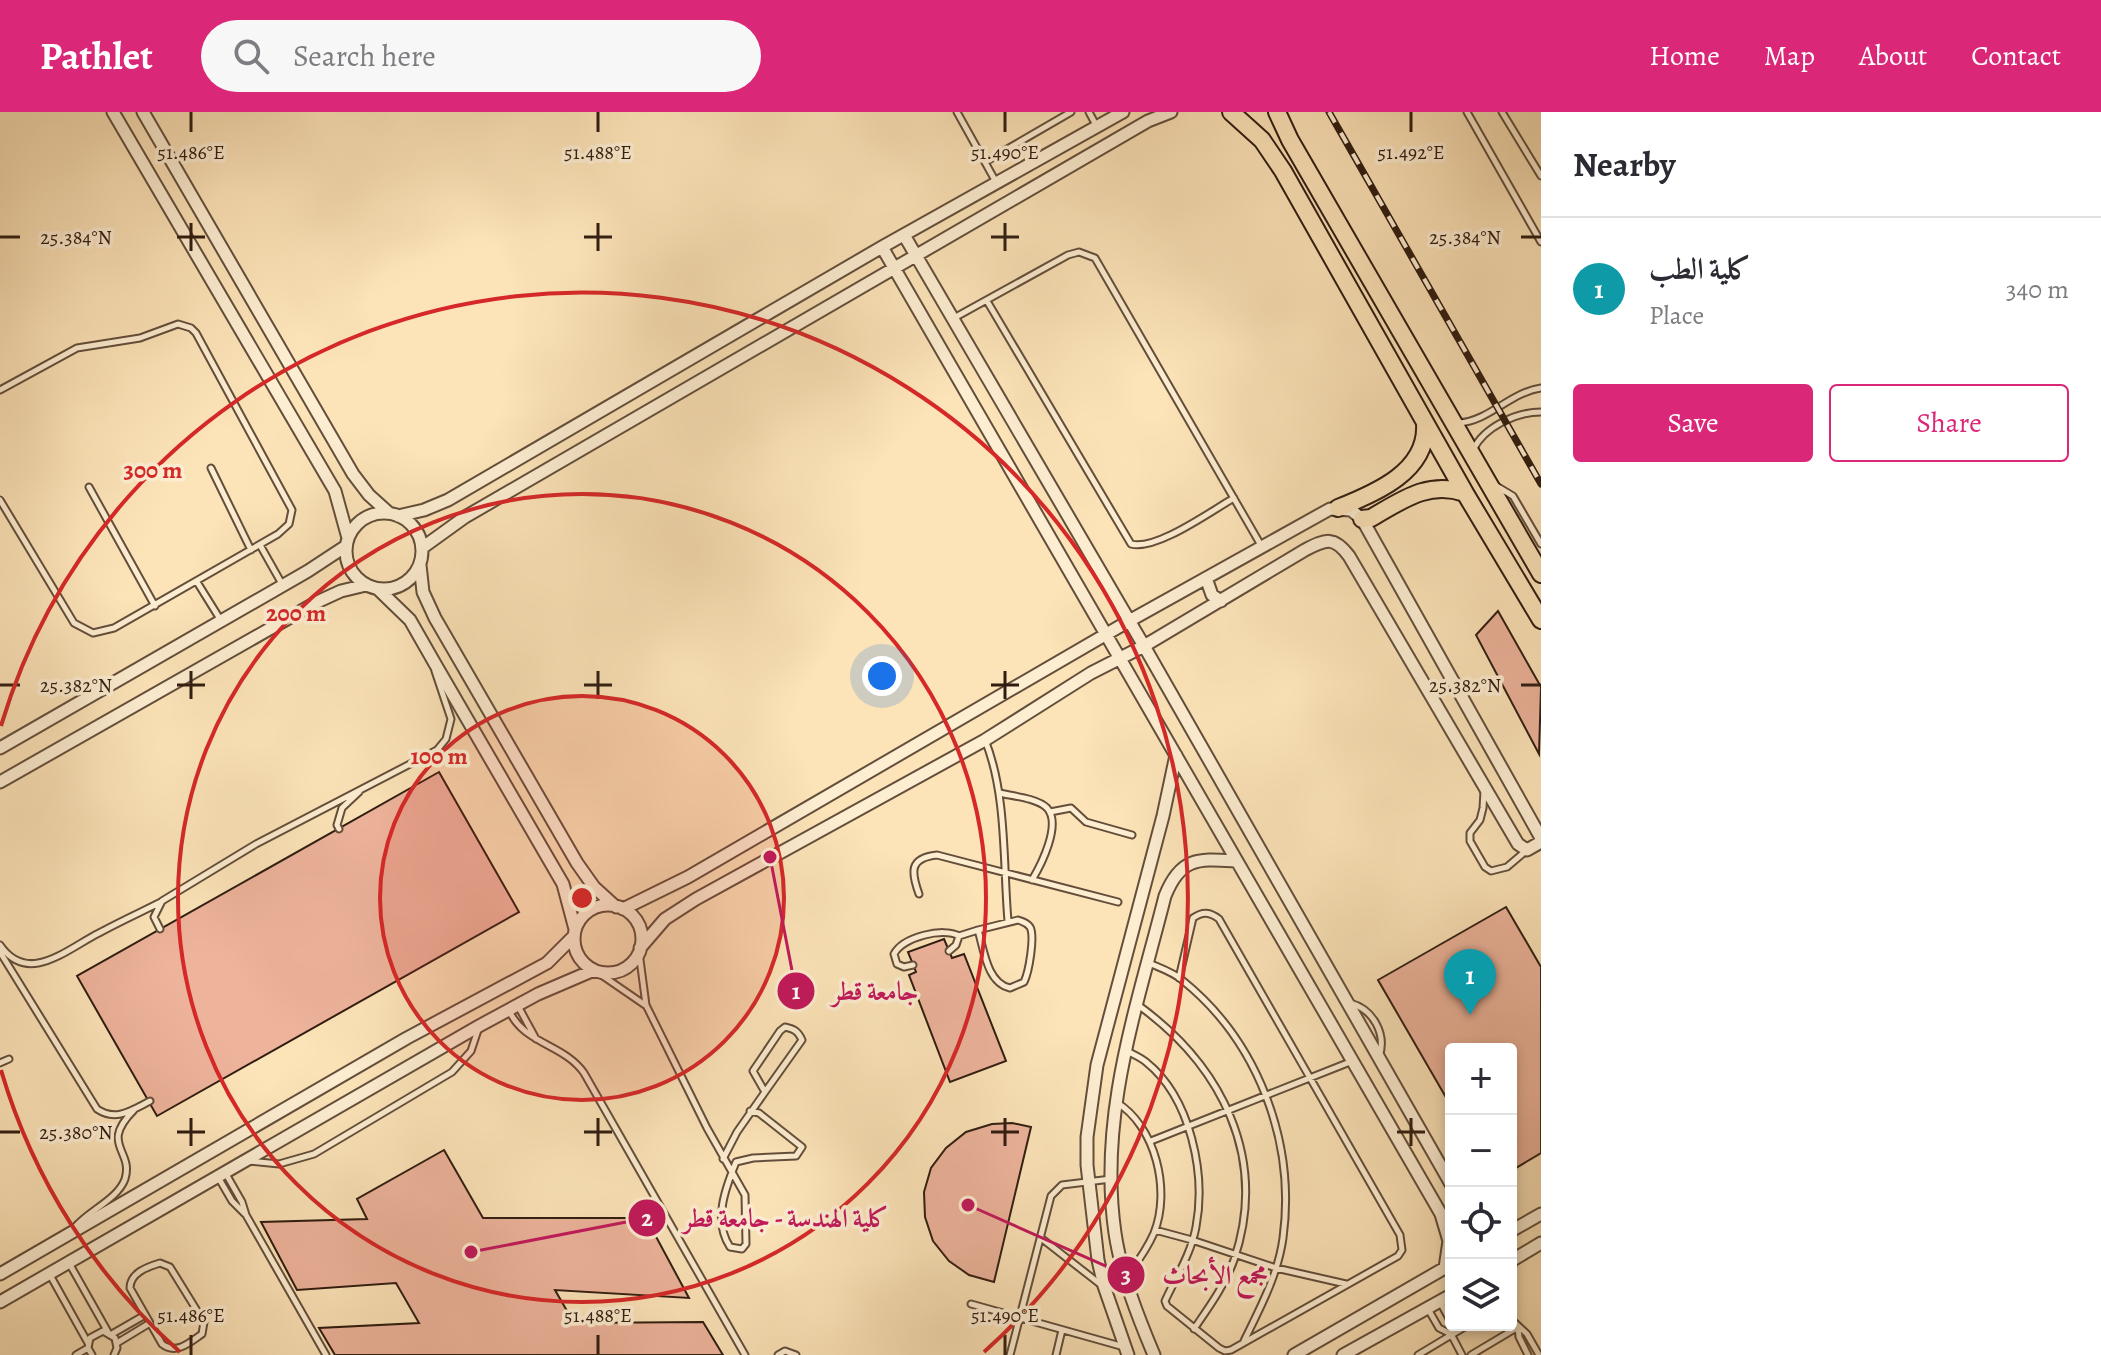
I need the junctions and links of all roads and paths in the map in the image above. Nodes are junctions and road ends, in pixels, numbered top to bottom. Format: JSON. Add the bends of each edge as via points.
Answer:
{"nodes":[{"id":1,"x":113,"y":112,"type":"edge"},
{"id":2,"x":143,"y":112,"type":"edge"},
{"id":3,"x":957,"y":112,"type":"edge"},
{"id":4,"x":1071,"y":112,"type":"edge"},
{"id":5,"x":1089,"y":112,"type":"edge"},
{"id":6,"x":1123,"y":112,"type":"edge"},
{"id":7,"x":1171,"y":112,"type":"edge"},
{"id":8,"x":1231,"y":112,"type":"edge"},
{"id":9,"x":1277,"y":112,"type":"edge"},
{"id":10,"x":1467,"y":112,"type":"edge"},
{"id":11,"x":1502,"y":112,"type":"edge"},
{"id":12,"x":1101,"y":125,"type":"junction"},
{"id":13,"x":1114,"y":141,"type":"junction"},
{"id":14,"x":985,"y":162,"type":"junction"},
{"id":15,"x":1541,"y":176,"type":"edge"},
{"id":16,"x":996,"y":183,"type":"junction"},
{"id":17,"x":904,"y":235,"type":"junction"},
{"id":18,"x":1541,"y":242,"type":"edge"},
{"id":19,"x":882,"y":247,"type":"junction"},
{"id":20,"x":916,"y":255,"type":"junction"},
{"id":21,"x":894,"y":267,"type":"junction"},
{"id":22,"x":987,"y":301,"type":"junction"},
{"id":23,"x":953,"y":319,"type":"junction"},
{"id":24,"x":1541,"y":388,"type":"edge"},
{"id":25,"x":0,"y":390,"type":"edge"},
{"id":26,"x":1541,"y":412,"type":"edge"},
{"id":27,"x":1425,"y":422,"type":"junction"},
{"id":28,"x":1453,"y":422,"type":"junction"},
{"id":29,"x":1472,"y":455,"type":"junction"},
{"id":30,"x":211,"y":468,"type":"dead end"},
{"id":31,"x":1488,"y":482,"type":"junction"},
{"id":32,"x":89,"y":487,"type":"dead end"},
{"id":33,"x":1465,"y":493,"type":"junction"},
{"id":34,"x":1234,"y":498,"type":"junction"},
{"id":35,"x":0,"y":500,"type":"edge"},
{"id":36,"x":1338,"y":508,"type":"junction"},
{"id":37,"x":393,"y":514,"type":"junction"},
{"id":38,"x":1362,"y":519,"type":"junction"},
{"id":39,"x":347,"y":542,"type":"junction"},
{"id":40,"x":1541,"y":544,"type":"edge"},
{"id":41,"x":260,"y":545,"type":"junction"},
{"id":42,"x":1262,"y":547,"type":"junction"},
{"id":43,"x":422,"y":548,"type":"junction"},
{"id":44,"x":251,"y":550,"type":"junction"},
{"id":45,"x":420,"y":565,"type":"junction"},
{"id":46,"x":1541,"y":574,"type":"edge"},
{"id":47,"x":1206,"y":578,"type":"junction"},
{"id":48,"x":197,"y":582,"type":"junction"},
{"id":49,"x":283,"y":584,"type":"junction"},
{"id":50,"x":366,"y":585,"type":"junction"},
{"id":51,"x":378,"y":589,"type":"junction"},
{"id":52,"x":1221,"y":601,"type":"junction"},
{"id":53,"x":155,"y":606,"type":"junction"},
{"id":54,"x":220,"y":620,"type":"junction"},
{"id":55,"x":1541,"y":620,"type":"edge"},
{"id":56,"x":1129,"y":621,"type":"junction"},
{"id":57,"x":1106,"y":635,"type":"junction"},
{"id":58,"x":1144,"y":646,"type":"junction"},
{"id":59,"x":1120,"y":659,"type":"junction"},
{"id":60,"x":434,"y":662,"type":"junction"},
{"id":61,"x":985,"y":740,"type":"junction"},
{"id":62,"x":0,"y":748,"type":"edge"},
{"id":63,"x":1176,"y":755,"type":"junction"},
{"id":64,"x":0,"y":782,"type":"edge"},
{"id":65,"x":363,"y":789,"type":"junction"},
{"id":66,"x":1484,"y":790,"type":"junction"},
{"id":67,"x":999,"y":793,"type":"junction"},
{"id":68,"x":1050,"y":812,"type":"junction"},
{"id":69,"x":339,"y":829,"type":"dead end"},
{"id":70,"x":1132,"y":835,"type":"dead end"},
{"id":71,"x":1541,"y":840,"type":"edge"},
{"id":72,"x":1527,"y":850,"type":"junction"},
{"id":73,"x":1237,"y":861,"type":"junction"},
{"id":74,"x":1004,"y":873,"type":"junction"},
{"id":75,"x":1032,"y":880,"type":"junction"},
{"id":76,"x":919,"y":894,"type":"dead end"},
{"id":77,"x":162,"y":901,"type":"junction"},
{"id":78,"x":1118,"y":902,"type":"dead end"},
{"id":79,"x":620,"y":908,"type":"junction"},
{"id":80,"x":1008,"y":921,"type":"junction"},
{"id":81,"x":160,"y":929,"type":"dead end"},
{"id":82,"x":978,"y":930,"type":"junction"},
{"id":83,"x":574,"y":932,"type":"junction"},
{"id":84,"x":959,"y":936,"type":"junction"},
{"id":85,"x":0,"y":945,"type":"edge"},
{"id":86,"x":640,"y":950,"type":"junction"},
{"id":87,"x":949,"y":951,"type":"dead end"},
{"id":88,"x":0,"y":952,"type":"edge"},
{"id":89,"x":1148,"y":962,"type":"junction"},
{"id":90,"x":913,"y":965,"type":"dead end"},
{"id":91,"x":596,"y":971,"type":"junction"},
{"id":92,"x":1179,"y":978,"type":"junction"},
{"id":93,"x":1137,"y":1004,"type":"junction"},
{"id":94,"x":646,"y":1005,"type":"junction"},
{"id":95,"x":514,"y":1008,"type":"junction"},
{"id":96,"x":479,"y":1026,"type":"junction"},
{"id":97,"x":537,"y":1040,"type":"junction"},
{"id":98,"x":1124,"y":1049,"type":"junction"},
{"id":99,"x":9,"y":1059,"type":"dead end"},
{"id":100,"x":1352,"y":1061,"type":"junction"},
{"id":101,"x":0,"y":1063,"type":"edge"},
{"id":102,"x":1310,"y":1078,"type":"junction"},
{"id":103,"x":765,"y":1092,"type":"junction"},
{"id":104,"x":1266,"y":1095,"type":"junction"},
{"id":105,"x":150,"y":1101,"type":"dead end"},
{"id":106,"x":1115,"y":1102,"type":"junction"},
{"id":107,"x":137,"y":1107,"type":"junction"},
{"id":108,"x":1229,"y":1110,"type":"junction"},
{"id":109,"x":750,"y":1111,"type":"junction"},
{"id":110,"x":1188,"y":1126,"type":"junction"},
{"id":111,"x":1151,"y":1141,"type":"junction"},
{"id":112,"x":723,"y":1159,"type":"junction"},
{"id":113,"x":243,"y":1160,"type":"junction"},
{"id":114,"x":221,"y":1173,"type":"junction"},
{"id":115,"x":732,"y":1173,"type":"junction"},
{"id":116,"x":1445,"y":1174,"type":"edge"},
{"id":117,"x":164,"y":1179,"type":"junction"},
{"id":118,"x":1112,"y":1179,"type":"junction"},
{"id":119,"x":1089,"y":1182,"type":"junction"},
{"id":120,"x":174,"y":1201,"type":"junction"},
{"id":121,"x":108,"y":1212,"type":"junction"},
{"id":122,"x":1541,"y":1214,"type":"edge"},
{"id":123,"x":1517,"y":1228,"type":"edge"},
{"id":124,"x":1155,"y":1230,"type":"junction"},
{"id":125,"x":119,"y":1233,"type":"junction"},
{"id":126,"x":69,"y":1234,"type":"junction"},
{"id":127,"x":1041,"y":1238,"type":"junction"},
{"id":128,"x":1192,"y":1240,"type":"junction"},
{"id":129,"x":1541,"y":1243,"type":"edge"},
{"id":130,"x":1236,"y":1253,"type":"junction"},
{"id":131,"x":1448,"y":1259,"type":"edge"},
{"id":132,"x":1514,"y":1259,"type":"edge"},
{"id":133,"x":68,"y":1263,"type":"junction"},
{"id":134,"x":1276,"y":1268,"type":"junction"},
{"id":135,"x":1445,"y":1269,"type":"edge"},
{"id":136,"x":0,"y":1274,"type":"edge"},
{"id":137,"x":49,"y":1274,"type":"junction"},
{"id":138,"x":1126,"y":1277,"type":"junction"},
{"id":139,"x":1347,"y":1284,"type":"junction"},
{"id":140,"x":1104,"y":1286,"type":"junction"},
{"id":141,"x":1445,"y":1298,"type":"edge"},
{"id":142,"x":1439,"y":1301,"type":"junction"},
{"id":143,"x":0,"y":1302,"type":"edge"},
{"id":144,"x":971,"y":1304,"type":"dead end"},
{"id":145,"x":1427,"y":1308,"type":"junction"},
{"id":146,"x":1445,"y":1312,"type":"edge"},
{"id":147,"x":145,"y":1315,"type":"junction"},
{"id":148,"x":1020,"y":1317,"type":"junction"},
{"id":149,"x":150,"y":1323,"type":"junction"},
{"id":150,"x":1518,"y":1327,"type":"junction"},
{"id":151,"x":1194,"y":1329,"type":"junction"},
{"id":152,"x":1062,"y":1330,"type":"junction"},
{"id":153,"x":1457,"y":1331,"type":"edge"},
{"id":154,"x":110,"y":1333,"type":"junction"},
{"id":155,"x":1451,"y":1334,"type":"junction"},
{"id":156,"x":1244,"y":1342,"type":"junction"},
{"id":157,"x":88,"y":1346,"type":"junction"},
{"id":158,"x":117,"y":1346,"type":"junction"},
{"id":159,"x":1127,"y":1351,"type":"edge"},
{"id":160,"x":1356,"y":1352,"type":"edge"},
{"id":161,"x":76,"y":1355,"type":"edge"},
{"id":162,"x":92,"y":1355,"type":"edge"},
{"id":163,"x":114,"y":1355,"type":"edge"},
{"id":164,"x":122,"y":1355,"type":"edge"},
{"id":165,"x":326,"y":1355,"type":"edge"},
{"id":166,"x":745,"y":1355,"type":"edge"},
{"id":167,"x":778,"y":1355,"type":"edge"},
{"id":168,"x":796,"y":1355,"type":"edge"},
{"id":169,"x":1010,"y":1355,"type":"edge"},
{"id":170,"x":1056,"y":1355,"type":"edge"},
{"id":171,"x":1154,"y":1355,"type":"edge"},
{"id":172,"x":1294,"y":1355,"type":"edge"},
{"id":173,"x":1343,"y":1355,"type":"edge"},
{"id":174,"x":1418,"y":1355,"type":"edge"},
{"id":175,"x":1462,"y":1355,"type":"edge"},
{"id":176,"x":1471,"y":1355,"type":"edge"},
{"id":177,"x":1528,"y":1355,"type":"edge"},
{"id":178,"x":1539,"y":1355,"type":"edge"}],
"edges":[{"from":1,"to":39,"type":"street","via":[[335,491]]},
{"from":2,"to":37,"type":"street","via":[[353,474]]},
{"from":3,"to":14,"type":"lane"},
{"from":4,"to":14,"type":"lane"},
{"from":5,"to":12,"type":"lane"},
{"from":6,"to":12,"type":"street"},
{"from":7,"to":13,"type":"street"},
{"from":8,"to":27,"type":"main road","via":[[1262,140],[1283,171]]},
{"from":9,"to":28,"type":"main road"},
{"from":10,"to":18,"type":"lane"},
{"from":11,"to":15,"type":"lane"},
{"from":12,"to":13,"type":"street"},
{"from":12,"to":16,"type":"street"},
{"from":13,"to":20,"type":"street"},
{"from":14,"to":16,"type":"lane"},
{"from":16,"to":17,"type":"street"},
{"from":17,"to":19,"type":"street"},
{"from":17,"to":20,"type":"street"},
{"from":19,"to":21,"type":"street"},
{"from":19,"to":37,"type":"street","via":[[448,500]]},
{"from":20,"to":21,"type":"street"},
{"from":20,"to":23,"type":"street"},
{"from":21,"to":43,"type":"street","via":[[465,517]]},
{"from":21,"to":57,"type":"street"},
{"from":22,"to":23,"type":"lane"},
{"from":22,"to":34,"type":"lane","via":[[1131,544],[1157,541]]},
{"from":22,"to":34,"type":"lane","via":[[1068,255],[1079,252],[1095,258]]},
{"from":23,"to":56,"type":"street"},
{"from":24,"to":28,"type":"lane","via":[[1475,420]]},
{"from":25,"to":41,"type":"lane","via":[[77,348],[140,338],[171,325],[191,328],[290,502],[289,524]]},
{"from":26,"to":29,"type":"lane","via":[[1492,428]]},
{"from":27,"to":33,"type":"main road"},
{"from":27,"to":36,"type":"main road","via":[[1422,447],[1409,469]]},
{"from":28,"to":29,"type":"main road"},
{"from":29,"to":31,"type":"main road"},
{"from":30,"to":44,"type":"lane"},
{"from":31,"to":40,"type":"lane","via":[[1513,496]]},
{"from":31,"to":46,"type":"main road"},
{"from":32,"to":53,"type":"lane"},
{"from":33,"to":38,"type":"main road","via":[[1426,489]]},
{"from":33,"to":55,"type":"main road"},
{"from":34,"to":42,"type":"lane"},
{"from":35,"to":53,"type":"lane","via":[[80,628],[108,632]]},
{"from":36,"to":38,"type":"street"},
{"from":36,"to":42,"type":"street"},
{"from":37,"to":39,"type":"street","via":[[364,518]]},
{"from":37,"to":43,"type":"street","via":[[412,525]]},
{"from":38,"to":71,"type":"street"},
{"from":39,"to":49,"type":"street"},
{"from":39,"to":50,"type":"street","via":[[351,571]]},
{"from":41,"to":44,"type":"lane"},
{"from":41,"to":49,"type":"lane"},
{"from":42,"to":47,"type":"street"},
{"from":43,"to":45,"type":"street"},
{"from":44,"to":48,"type":"lane"},
{"from":45,"to":51,"type":"street","via":[[403,584]]},
{"from":45,"to":79,"type":"street","via":[[423,592],[442,631],[577,863],[594,887]]},
{"from":47,"to":52,"type":"street","via":[[1212,595]]},
{"from":47,"to":56,"type":"street"},
{"from":48,"to":53,"type":"lane"},
{"from":48,"to":54,"type":"lane"},
{"from":49,"to":54,"type":"street"},
{"from":50,"to":51,"type":"street"},
{"from":50,"to":64,"type":"street","via":[[317,602]]},
{"from":51,"to":60,"type":"street","via":[[410,620]]},
{"from":52,"to":58,"type":"street"},
{"from":52,"to":66,"type":"street","via":[[1314,545],[1340,545]]},
{"from":54,"to":62,"type":"street"},
{"from":56,"to":57,"type":"street"},
{"from":56,"to":58,"type":"street"},
{"from":57,"to":59,"type":"street"},
{"from":57,"to":79,"type":"street","via":[[688,877]]},
{"from":58,"to":59,"type":"street"},
{"from":58,"to":116,"type":"street"},
{"from":59,"to":61,"type":"street"},
{"from":59,"to":63,"type":"street"},
{"from":60,"to":65,"type":"lane","via":[[451,719],[446,739],[432,754]]},
{"from":60,"to":83,"type":"street","via":[[563,884]]},
{"from":61,"to":67,"type":"lane"},
{"from":61,"to":86,"type":"street","via":[[696,899],[665,919]]},
{"from":63,"to":73,"type":"street"},
{"from":63,"to":119,"type":"street","via":[[1097,1065],[1087,1137]]},
{"from":65,"to":69,"type":"lane","via":[[342,808]]},
{"from":65,"to":77,"type":"lane","via":[[256,844]]},
{"from":66,"to":72,"type":"street"},
{"from":66,"to":72,"type":"lane","via":[[1480,820],[1470,841],[1485,867],[1503,869]]},
{"from":67,"to":68,"type":"lane","via":[[1039,803]]},
{"from":67,"to":74,"type":"lane"},
{"from":68,"to":70,"type":"lane","via":[[1071,808],[1086,822]]},
{"from":68,"to":75,"type":"lane","via":[[1047,849]]},
{"from":71,"to":72,"type":"street"},
{"from":73,"to":89,"type":"street","via":[[1192,862],[1173,877]]},
{"from":73,"to":100,"type":"street"},
{"from":74,"to":75,"type":"lane"},
{"from":74,"to":76,"type":"lane","via":[[928,856],[914,868]]},
{"from":74,"to":80,"type":"lane"},
{"from":75,"to":78,"type":"lane"},
{"from":77,"to":81,"type":"lane","via":[[154,917]]},
{"from":77,"to":85,"type":"lane","via":[[49,962],[24,963],[10,958]]},
{"from":79,"to":83,"type":"street","via":[[588,911]]},
{"from":79,"to":86,"type":"street","via":[[637,923]]},
{"from":80,"to":82,"type":"lane"},
{"from":80,"to":82,"type":"lane","via":[[1026,923],[1032,936],[1027,977],[1015,987],[1004,987],[993,978]]},
{"from":82,"to":84,"type":"lane"},
{"from":83,"to":91,"type":"street","via":[[578,956]]},
{"from":83,"to":117,"type":"street","via":[[558,955],[536,970]]},
{"from":84,"to":87,"type":"lane"},
{"from":84,"to":90,"type":"lane","via":[[935,932],[898,947],[897,964]]},
{"from":86,"to":91,"type":"street","via":[[625,968]]},
{"from":86,"to":94,"type":"lane"},
{"from":88,"to":107,"type":"lane","via":[[97,1109],[118,1115]]},
{"from":89,"to":92,"type":"lane"},
{"from":89,"to":93,"type":"street"},
{"from":91,"to":94,"type":"lane"},
{"from":91,"to":95,"type":"street"},
{"from":92,"to":102,"type":"lane","via":[[1193,918],[1213,914]]},
{"from":92,"to":104,"type":"lane","via":[[1203,999],[1251,1061]]},
{"from":93,"to":98,"type":"street"},
{"from":93,"to":108,"type":"lane","via":[[1167,1025],[1201,1063]]},
{"from":94,"to":112,"type":"lane"},
{"from":95,"to":96,"type":"street"},
{"from":95,"to":97,"type":"lane"},
{"from":95,"to":97,"type":"lane","via":[[520,1028]]},
{"from":96,"to":113,"type":"street"},
{"from":96,"to":113,"type":"lane","via":[[471,1051],[452,1072],[314,1154],[279,1164]]},
{"from":97,"to":166,"type":"lane","via":[[563,1052],[584,1073]]},
{"from":98,"to":106,"type":"street"},
{"from":98,"to":110,"type":"lane","via":[[1166,1083]]},
{"from":99,"to":101,"type":"lane"},
{"from":100,"to":102,"type":"lane"},
{"from":100,"to":131,"type":"street","via":[[1445,1223]]},
{"from":102,"to":104,"type":"lane"},
{"from":102,"to":139,"type":"lane","via":[[1403,1243],[1398,1256]]},
{"from":103,"to":103,"type":"lane","via":[[802,1040],[792,1029],[780,1031],[753,1071]]},
{"from":103,"to":109,"type":"lane"},
{"from":104,"to":108,"type":"lane"},
{"from":104,"to":134,"type":"lane","via":[[1285,1173],[1283,1241]]},
{"from":105,"to":107,"type":"lane"},
{"from":106,"to":111,"type":"lane","via":[[1134,1115]]},
{"from":106,"to":118,"type":"street"},
{"from":107,"to":126,"type":"lane","via":[[119,1130],[123,1183]]},
{"from":108,"to":110,"type":"lane"},
{"from":108,"to":130,"type":"lane","via":[[1243,1163],[1244,1202]]},
{"from":109,"to":112,"type":"lane"},
{"from":109,"to":115,"type":"lane","via":[[802,1147],[796,1156],[736,1162]]},
{"from":110,"to":111,"type":"lane"},
{"from":110,"to":128,"type":"lane","via":[[1201,1185]]},
{"from":111,"to":124,"type":"lane","via":[[1158,1171]]},
{"from":112,"to":115,"type":"lane"},
{"from":113,"to":114,"type":"street"},
{"from":114,"to":120,"type":"street"},
{"from":114,"to":165,"type":"lane","via":[[232,1201],[246,1215]]},
{"from":115,"to":115,"type":"lane","via":[[745,1195],[742,1249],[730,1247],[722,1224]]},
{"from":117,"to":120,"type":"street","via":[[164,1189]]},
{"from":117,"to":121,"type":"street"},
{"from":118,"to":119,"type":"lane"},
{"from":118,"to":138,"type":"street","via":[[1115,1234]]},
{"from":119,"to":127,"type":"lane","via":[[1054,1191]]},
{"from":119,"to":140,"type":"street"},
{"from":120,"to":125,"type":"street"},
{"from":121,"to":125,"type":"street"},
{"from":121,"to":126,"type":"street"},
{"from":122,"to":123,"type":"street"},
{"from":124,"to":128,"type":"lane"},
{"from":124,"to":138,"type":"lane"},
{"from":125,"to":133,"type":"street"},
{"from":126,"to":136,"type":"street"},
{"from":127,"to":140,"type":"lane"},
{"from":127,"to":148,"type":"lane"},
{"from":128,"to":130,"type":"lane"},
{"from":128,"to":151,"type":"lane","via":[[1165,1301]]},
{"from":129,"to":132,"type":"street"},
{"from":130,"to":134,"type":"lane"},
{"from":130,"to":151,"type":"lane","via":[[1219,1293]]},
{"from":133,"to":137,"type":"street"},
{"from":133,"to":154,"type":"lane"},
{"from":134,"to":139,"type":"lane"},
{"from":134,"to":156,"type":"lane"},
{"from":135,"to":172,"type":"street"},
{"from":137,"to":143,"type":"street"},
{"from":137,"to":157,"type":"lane"},
{"from":138,"to":171,"type":"street"},
{"from":139,"to":156,"type":"lane"},
{"from":140,"to":159,"type":"street"},
{"from":141,"to":142,"type":"street"},
{"from":142,"to":145,"type":"street"},
{"from":142,"to":146,"type":"lane"},
{"from":144,"to":148,"type":"lane"},
{"from":145,"to":155,"type":"lane","via":[[1439,1328]]},
{"from":145,"to":160,"type":"street"},
{"from":147,"to":149,"type":"lane"},
{"from":147,"to":149,"type":"lane","via":[[130,1280],[164,1264],[205,1327],[198,1337],[173,1350],[162,1344]]},
{"from":147,"to":154,"type":"lane"},
{"from":148,"to":152,"type":"lane"},
{"from":148,"to":169,"type":"lane"},
{"from":149,"to":158,"type":"lane"},
{"from":150,"to":176,"type":"lane"},
{"from":150,"to":177,"type":"lane"},
{"from":150,"to":178,"type":"lane"},
{"from":151,"to":156,"type":"lane","via":[[1225,1351]]},
{"from":152,"to":159,"type":"lane"},
{"from":152,"to":170,"type":"lane"},
{"from":153,"to":155,"type":"lane"},
{"from":154,"to":157,"type":"lane","via":[[97,1332]]},
{"from":154,"to":158,"type":"lane"},
{"from":155,"to":174,"type":"lane"},
{"from":155,"to":175,"type":"lane"},
{"from":157,"to":161,"type":"lane"},
{"from":157,"to":162,"type":"lane"},
{"from":158,"to":163,"type":"lane"},
{"from":158,"to":164,"type":"lane"},
{"from":160,"to":173,"type":"street"},
{"from":167,"to":168,"type":"lane"}]}
